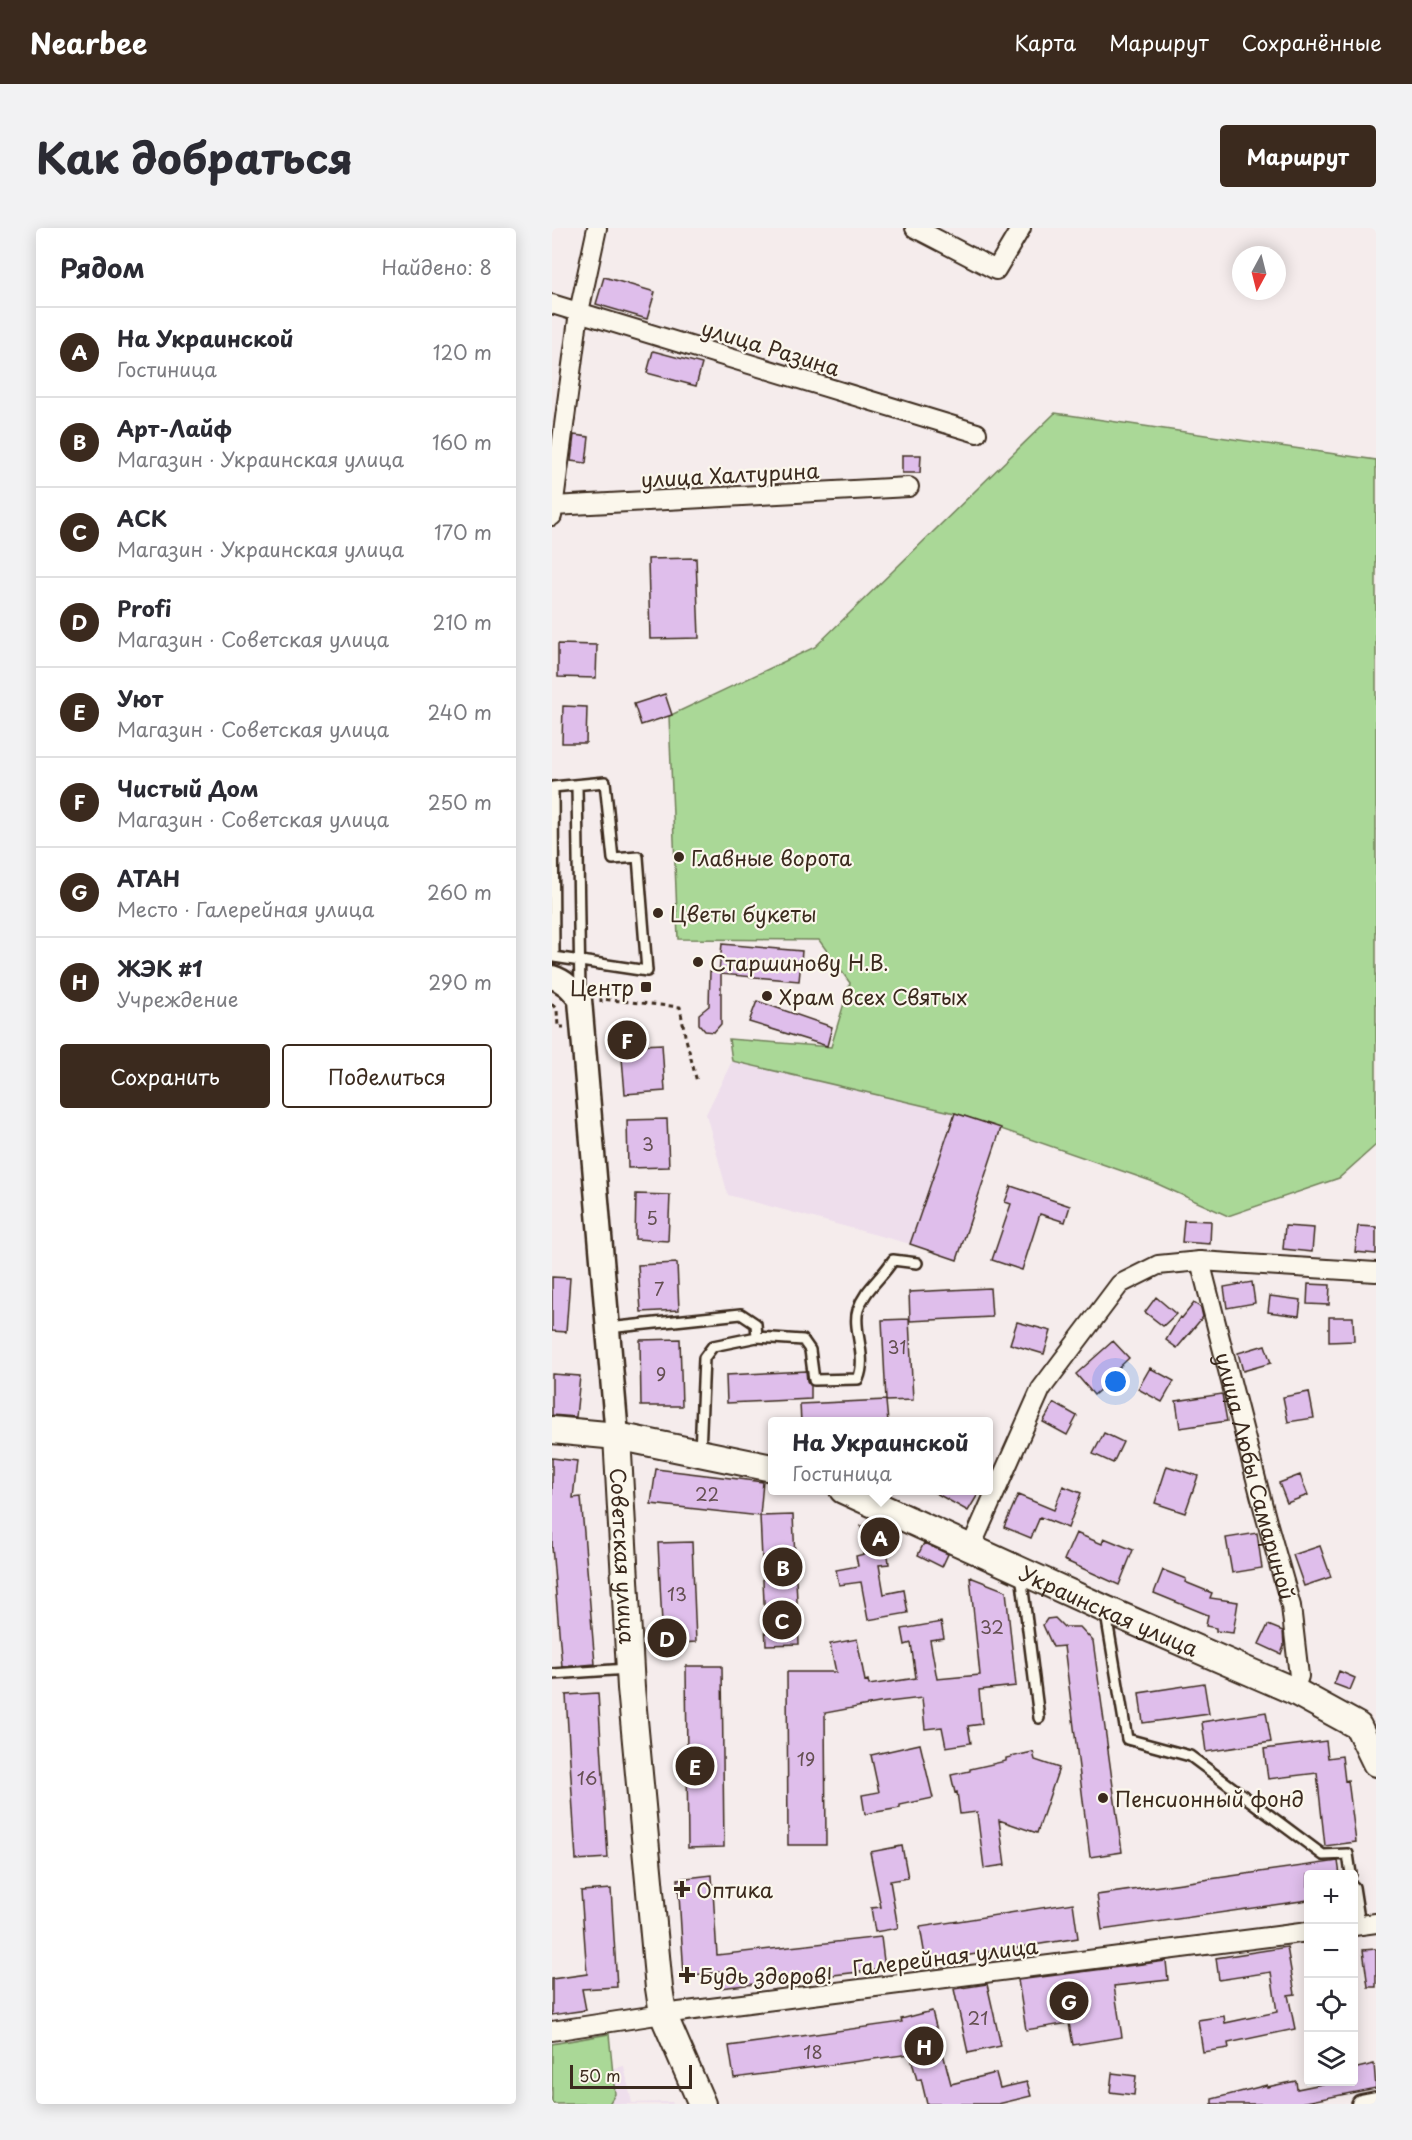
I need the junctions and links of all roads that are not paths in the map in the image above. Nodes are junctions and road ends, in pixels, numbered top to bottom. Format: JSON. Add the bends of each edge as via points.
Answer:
{"nodes":[{"id":1,"x":597,"y":228,"type":"edge"},
{"id":2,"x":915,"y":228,"type":"edge"},
{"id":3,"x":1021,"y":228,"type":"edge"},
{"id":4,"x":552,"y":304,"type":"edge"},
{"id":5,"x":579,"y":312,"type":"junction"},
{"id":6,"x":977,"y":433,"type":"dead end"},
{"id":7,"x":909,"y":487,"type":"dead end"},
{"id":8,"x":553,"y":511,"type":"edge"},
{"id":9,"x":577,"y":785,"type":"junction"},
{"id":10,"x":580,"y":961,"type":"junction"},
{"id":11,"x":552,"y":977,"type":"edge"},
{"id":12,"x":591,"y":1004,"type":"junction"},
{"id":13,"x":1200,"y":1261,"type":"junction"},
{"id":14,"x":917,"y":1263,"type":"dead end"},
{"id":15,"x":1376,"y":1272,"type":"edge"},
{"id":16,"x":608,"y":1328,"type":"junction"},
{"id":17,"x":757,"y":1337,"type":"junction"},
{"id":18,"x":552,"y":1430,"type":"edge"},
{"id":19,"x":617,"y":1436,"type":"junction"},
{"id":20,"x":700,"y":1453,"type":"junction"},
{"id":21,"x":768,"y":1467,"type":"edge"},
{"id":22,"x":852,"y":1495,"type":"edge"},
{"id":23,"x":970,"y":1549,"type":"junction"},
{"id":24,"x":1021,"y":1571,"type":"junction"},
{"id":25,"x":1105,"y":1609,"type":"junction"},
{"id":26,"x":630,"y":1669,"type":"junction"},
{"id":27,"x":552,"y":1674,"type":"edge"},
{"id":28,"x":1294,"y":1691,"type":"junction"},
{"id":29,"x":1039,"y":1718,"type":"dead end"},
{"id":30,"x":1367,"y":1724,"type":"edge"},
{"id":31,"x":1376,"y":1763,"type":"edge"},
{"id":32,"x":1351,"y":1870,"type":"edge"},
{"id":33,"x":1358,"y":1906,"type":"edge"},
{"id":34,"x":1363,"y":1925,"type":"edge"},
{"id":35,"x":1304,"y":1933,"type":"edge"},
{"id":36,"x":663,"y":2014,"type":"junction"},
{"id":37,"x":552,"y":2031,"type":"edge"},
{"id":38,"x":1376,"y":2101,"type":"edge"},
{"id":39,"x":702,"y":2104,"type":"edge"},
{"id":40,"x":1361,"y":2104,"type":"edge"}],
"edges":[{"from":1,"to":5,"type":"street"},
{"from":2,"to":3,"type":"street","via":[[996,270]]},
{"from":4,"to":5,"type":"street","name":"улица Разина"},
{"from":5,"to":6,"type":"street","name":"улица Разина"},
{"from":5,"to":8,"type":"street"},
{"from":7,"to":8,"type":"street","name":"улица Халтурина"},
{"from":9,"to":10,"type":"lane"},
{"from":9,"to":10,"type":"lane","via":[[553,787],[554,957]]},
{"from":9,"to":10,"type":"lane","via":[[605,782],[613,859],[638,857],[647,971]]},
{"from":10,"to":12,"type":"lane"},
{"from":11,"to":12,"type":"street"},
{"from":12,"to":16,"type":"street","name":"Советская улица"},
{"from":13,"to":15,"type":"street"},
{"from":13,"to":23,"type":"street","via":[[1158,1264],[1120,1284],[1041,1389]]},
{"from":13,"to":28,"type":"street","name":"улица Любы Самариной","via":[[1291,1606],[1299,1676]]},
{"from":14,"to":17,"type":"lane","via":[[893,1260],[867,1291],[857,1312],[863,1370],[858,1379],[813,1380],[810,1350],[803,1340]]},
{"from":16,"to":17,"type":"lane","via":[[741,1314],[756,1324]]},
{"from":16,"to":19,"type":"street","name":"Советская улица"},
{"from":17,"to":20,"type":"lane","via":[[713,1346],[704,1358]]},
{"from":18,"to":19,"type":"main road"},
{"from":19,"to":20,"type":"main road"},
{"from":19,"to":26,"type":"main road","name":"Советская улица"},
{"from":20,"to":21,"type":"main road"},
{"from":22,"to":23,"type":"main road","name":"Украинская улица"},
{"from":23,"to":24,"type":"main road","name":"Украинская улица"},
{"from":24,"to":25,"type":"main road","name":"Украинская улица"},
{"from":24,"to":29,"type":"lane"},
{"from":25,"to":28,"type":"main road","name":"Украинская улица"},
{"from":25,"to":32,"type":"lane","via":[[1127,1739],[1190,1756],[1323,1855],[1348,1854]]},
{"from":26,"to":27,"type":"lane"},
{"from":26,"to":36,"type":"main road","name":"Советская улица"},
{"from":28,"to":30,"type":"main road","name":"Украинская улица"},
{"from":30,"to":31,"type":"main road"},
{"from":33,"to":34,"type":"lane"},
{"from":35,"to":36,"type":"street","name":"Галерейная улица"},
{"from":36,"to":37,"type":"street","name":"Галерейная улица"},
{"from":36,"to":39,"type":"main road","name":"Советская улица"},
{"from":38,"to":40,"type":"street"}]}
